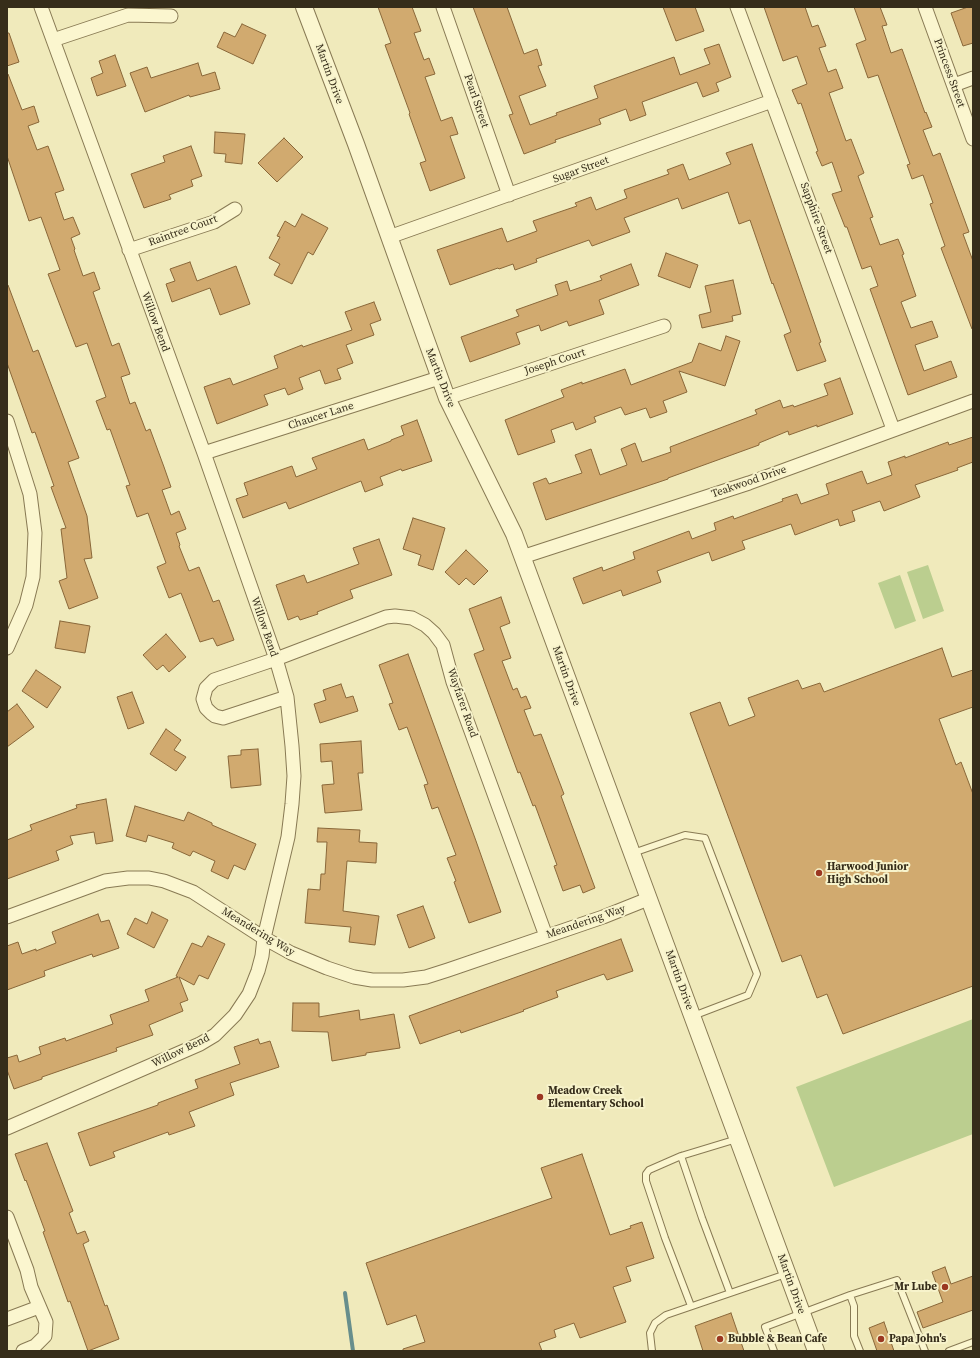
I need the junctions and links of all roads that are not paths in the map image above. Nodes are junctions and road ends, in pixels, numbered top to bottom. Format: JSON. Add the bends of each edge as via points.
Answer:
{"nodes":[{"id":1,"x":42,"y":7,"type":"edge"},
{"id":2,"x":304,"y":7,"type":"edge"},
{"id":3,"x":443,"y":7,"type":"edge"},
{"id":4,"x":737,"y":7,"type":"edge"},
{"id":5,"x":925,"y":7,"type":"edge"},
{"id":6,"x":171,"y":16,"type":"dead end"},
{"id":7,"x":53,"y":40,"type":"junction"},
{"id":8,"x":973,"y":78,"type":"edge"},
{"id":9,"x":954,"y":85,"type":"junction"},
{"id":10,"x":772,"y":101,"type":"junction"},
{"id":11,"x":973,"y":139,"type":"edge"},
{"id":12,"x":509,"y":195,"type":"junction"},
{"id":13,"x":235,"y":209,"type":"dead end"},
{"id":14,"x":389,"y":237,"type":"junction"},
{"id":15,"x":129,"y":250,"type":"junction"},
{"id":16,"x":664,"y":326,"type":"dead end"},
{"id":17,"x":439,"y":378,"type":"junction"},
{"id":18,"x":447,"y":398,"type":"junction"},
{"id":19,"x":973,"y":401,"type":"edge"},
{"id":20,"x":7,"y":421,"type":"edge"},
{"id":21,"x":893,"y":429,"type":"junction"},
{"id":22,"x":204,"y":453,"type":"junction"},
{"id":23,"x":522,"y":557,"type":"junction"},
{"id":24,"x":7,"y":648,"type":"edge"},
{"id":25,"x":276,"y":659,"type":"junction"},
{"id":26,"x":287,"y":697,"type":"junction"},
{"id":27,"x":632,"y":854,"type":"junction"},
{"id":28,"x":648,"y":899,"type":"junction"},
{"id":29,"x":7,"y":917,"type":"edge"},
{"id":30,"x":546,"y":936,"type":"junction"},
{"id":31,"x":264,"y":938,"type":"junction"},
{"id":32,"x":692,"y":1016,"type":"junction"},
{"id":33,"x":7,"y":1128,"type":"edge"},
{"id":34,"x":737,"y":1139,"type":"junction"},
{"id":35,"x":681,"y":1156,"type":"junction"},
{"id":36,"x":7,"y":1217,"type":"edge"},
{"id":37,"x":787,"y":1273,"type":"junction"},
{"id":38,"x":730,"y":1293,"type":"junction"},
{"id":39,"x":850,"y":1295,"type":"junction"},
{"id":40,"x":691,"y":1306,"type":"junction"},
{"id":41,"x":39,"y":1307,"type":"junction"},
{"id":42,"x":802,"y":1314,"type":"junction"},
{"id":43,"x":7,"y":1319,"type":"edge"},
{"id":44,"x":973,"y":1342,"type":"edge"},
{"id":45,"x":23,"y":1351,"type":"edge"},
{"id":46,"x":652,"y":1351,"type":"edge"},
{"id":47,"x":774,"y":1351,"type":"edge"},
{"id":48,"x":816,"y":1351,"type":"edge"},
{"id":49,"x":860,"y":1351,"type":"edge"},
{"id":50,"x":925,"y":1351,"type":"edge"},
{"id":51,"x":949,"y":1351,"type":"edge"}],
"edges":[{"from":1,"to":7,"type":"street","name":"Willow Bend"},
{"from":2,"to":14,"type":"street","name":"Martin Drive"},
{"from":3,"to":12,"type":"street","name":"Pearl Street"},
{"from":4,"to":10,"type":"street","name":"Sapphire Street"},
{"from":5,"to":9,"type":"street","name":"Princess Street"},
{"from":6,"to":7,"type":"street","via":[[128,15]]},
{"from":7,"to":15,"type":"street","name":"Willow Bend"},
{"from":8,"to":9,"type":"street"},
{"from":9,"to":11,"type":"street","name":"Princess Street"},
{"from":10,"to":12,"type":"street","name":"Sugar Street"},
{"from":10,"to":21,"type":"street","name":"Sapphire Street"},
{"from":12,"to":14,"type":"street","name":"Sugar Street"},
{"from":13,"to":15,"type":"street","name":"Raintree Court","via":[[214,222]]},
{"from":14,"to":17,"type":"street","name":"Martin Drive"},
{"from":15,"to":22,"type":"street","name":"Willow Bend"},
{"from":16,"to":18,"type":"street","name":"Joseph Court"},
{"from":17,"to":18,"type":"street","name":"Martin Drive"},
{"from":17,"to":22,"type":"street","name":"Chaucer Lane"},
{"from":18,"to":23,"type":"street","name":"Martin Drive","via":[[514,534]]},
{"from":19,"to":21,"type":"street","name":"Teakwood Drive"},
{"from":20,"to":24,"type":"street","via":[[30,494],[35,533],[33,577],[26,605]]},
{"from":21,"to":23,"type":"street","name":"Teakwood Drive","via":[[749,483]]},
{"from":22,"to":25,"type":"street","name":"Willow Bend"},
{"from":23,"to":27,"type":"street","name":"Martin Drive"},
{"from":25,"to":26,"type":"street","name":"Willow Bend"},
{"from":25,"to":26,"type":"street","name":"Wayfarer Road","via":[[214,680],[207,685],[204,705],[215,716],[223,718]]},
{"from":25,"to":30,"type":"street","name":"Wayfarer Road","via":[[386,616],[412,618],[434,633],[443,645],[453,682]]},
{"from":26,"to":31,"type":"street","name":"Willow Bend","via":[[293,761],[292,804],[286,848]]},
{"from":27,"to":28,"type":"street","name":"Martin Drive"},
{"from":27,"to":32,"type":"lane","via":[[685,835],[705,838],[757,974],[748,994]]},
{"from":28,"to":30,"type":"street","name":"Meandering Way","via":[[603,918]]},
{"from":28,"to":32,"type":"street","name":"Martin Drive"},
{"from":29,"to":31,"type":"street","name":"Meandering Way","via":[[105,881],[140,878],[164,881],[193,892]]},
{"from":30,"to":31,"type":"street","name":"Meandering Way","via":[[426,977],[385,981],[354,977],[327,968]]},
{"from":31,"to":33,"type":"street","name":"Willow Bend","via":[[258,971],[249,994],[235,1015],[214,1035],[183,1053]]},
{"from":32,"to":34,"type":"street","name":"Martin Drive"},
{"from":34,"to":35,"type":"lane"},
{"from":34,"to":37,"type":"street","name":"Martin Drive"},
{"from":35,"to":38,"type":"lane"},
{"from":35,"to":40,"type":"lane","via":[[649,1170],[646,1181]]},
{"from":36,"to":41,"type":"street"},
{"from":37,"to":38,"type":"lane"},
{"from":37,"to":42,"type":"street","name":"Martin Drive"},
{"from":38,"to":40,"type":"lane"},
{"from":39,"to":42,"type":"lane"},
{"from":39,"to":49,"type":"lane","via":[[854,1306],[854,1336]]},
{"from":39,"to":50,"type":"lane","via":[[897,1280]]},
{"from":40,"to":46,"type":"lane","via":[[666,1315],[655,1323],[650,1333]]},
{"from":41,"to":43,"type":"street"},
{"from":41,"to":45,"type":"street","via":[[46,1322],[45,1336],[35,1346]]},
{"from":42,"to":47,"type":"lane","via":[[765,1327]]},
{"from":42,"to":48,"type":"street","name":"Martin Drive"},
{"from":44,"to":51,"type":"lane"}]}
